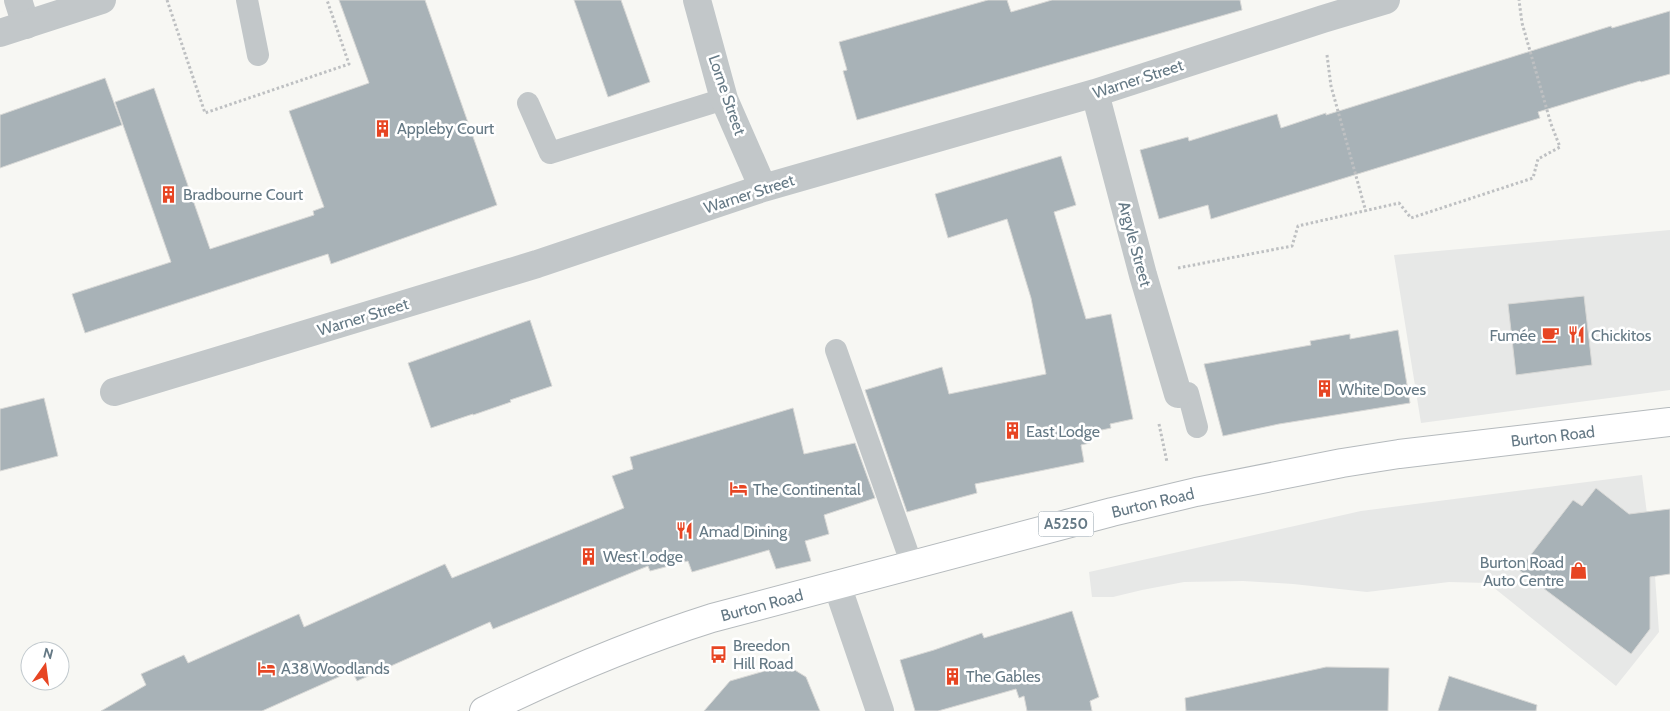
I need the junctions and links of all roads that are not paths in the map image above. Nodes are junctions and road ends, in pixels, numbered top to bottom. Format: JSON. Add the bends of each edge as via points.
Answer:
{"nodes":[{"id":1,"x":102,"y":0,"type":"edge"},
{"id":2,"x":247,"y":0,"type":"edge"},
{"id":3,"x":697,"y":0,"type":"edge"},
{"id":4,"x":1386,"y":0,"type":"edge"},
{"id":5,"x":22,"y":12,"type":"edge"},
{"id":6,"x":0,"y":33,"type":"edge"},
{"id":7,"x":258,"y":55,"type":"dead end"},
{"id":8,"x":1095,"y":93,"type":"junction"},
{"id":9,"x":724,"y":99,"type":"junction"},
{"id":10,"x":528,"y":103,"type":"dead end"},
{"id":11,"x":763,"y":188,"type":"junction"},
{"id":12,"x":836,"y":350,"type":"dead end"},
{"id":13,"x":114,"y":392,"type":"dead end"},
{"id":14,"x":1178,"y":394,"type":"joint"},
{"id":15,"x":1670,"y":422,"type":"edge"},
{"id":16,"x":1197,"y":427,"type":"dead end"},
{"id":17,"x":912,"y":565,"type":"junction"},
{"id":18,"x":838,"y":585,"type":"junction"},
{"id":19,"x":484,"y":711,"type":"edge"},
{"id":20,"x":880,"y":711,"type":"edge"}],
"edges":[{"from":1,"to":5,"type":"street"},
{"from":2,"to":7,"type":"lane"},
{"from":3,"to":9,"type":"street","name":"Lorne Street"},
{"from":4,"to":8,"type":"street","name":"Warner Street"},
{"from":5,"to":6,"type":"street"},
{"from":8,"to":11,"type":"street","name":"Warner Street"},
{"from":8,"to":14,"type":"street","name":"Argyle Street"},
{"from":9,"to":10,"type":"lane","via":[[550,153]]},
{"from":9,"to":11,"type":"street","name":"Lorne Street"},
{"from":11,"to":13,"type":"street","name":"Warner Street","via":[[537,264]]},
{"from":12,"to":17,"type":"lane"},
{"from":14,"to":16,"type":"lane","via":[[1188,393]]},
{"from":15,"to":17,"type":"main road","name":"Burton Road","number":"A5250","via":[[1332,465],[1112,512]]},
{"from":17,"to":18,"type":"main road","name":"Burton Road","number":"A5250"},
{"from":18,"to":19,"type":"main road","name":"Burton Road","number":"A5250","via":[[660,635],[575,668]]},
{"from":18,"to":20,"type":"street"}]}
